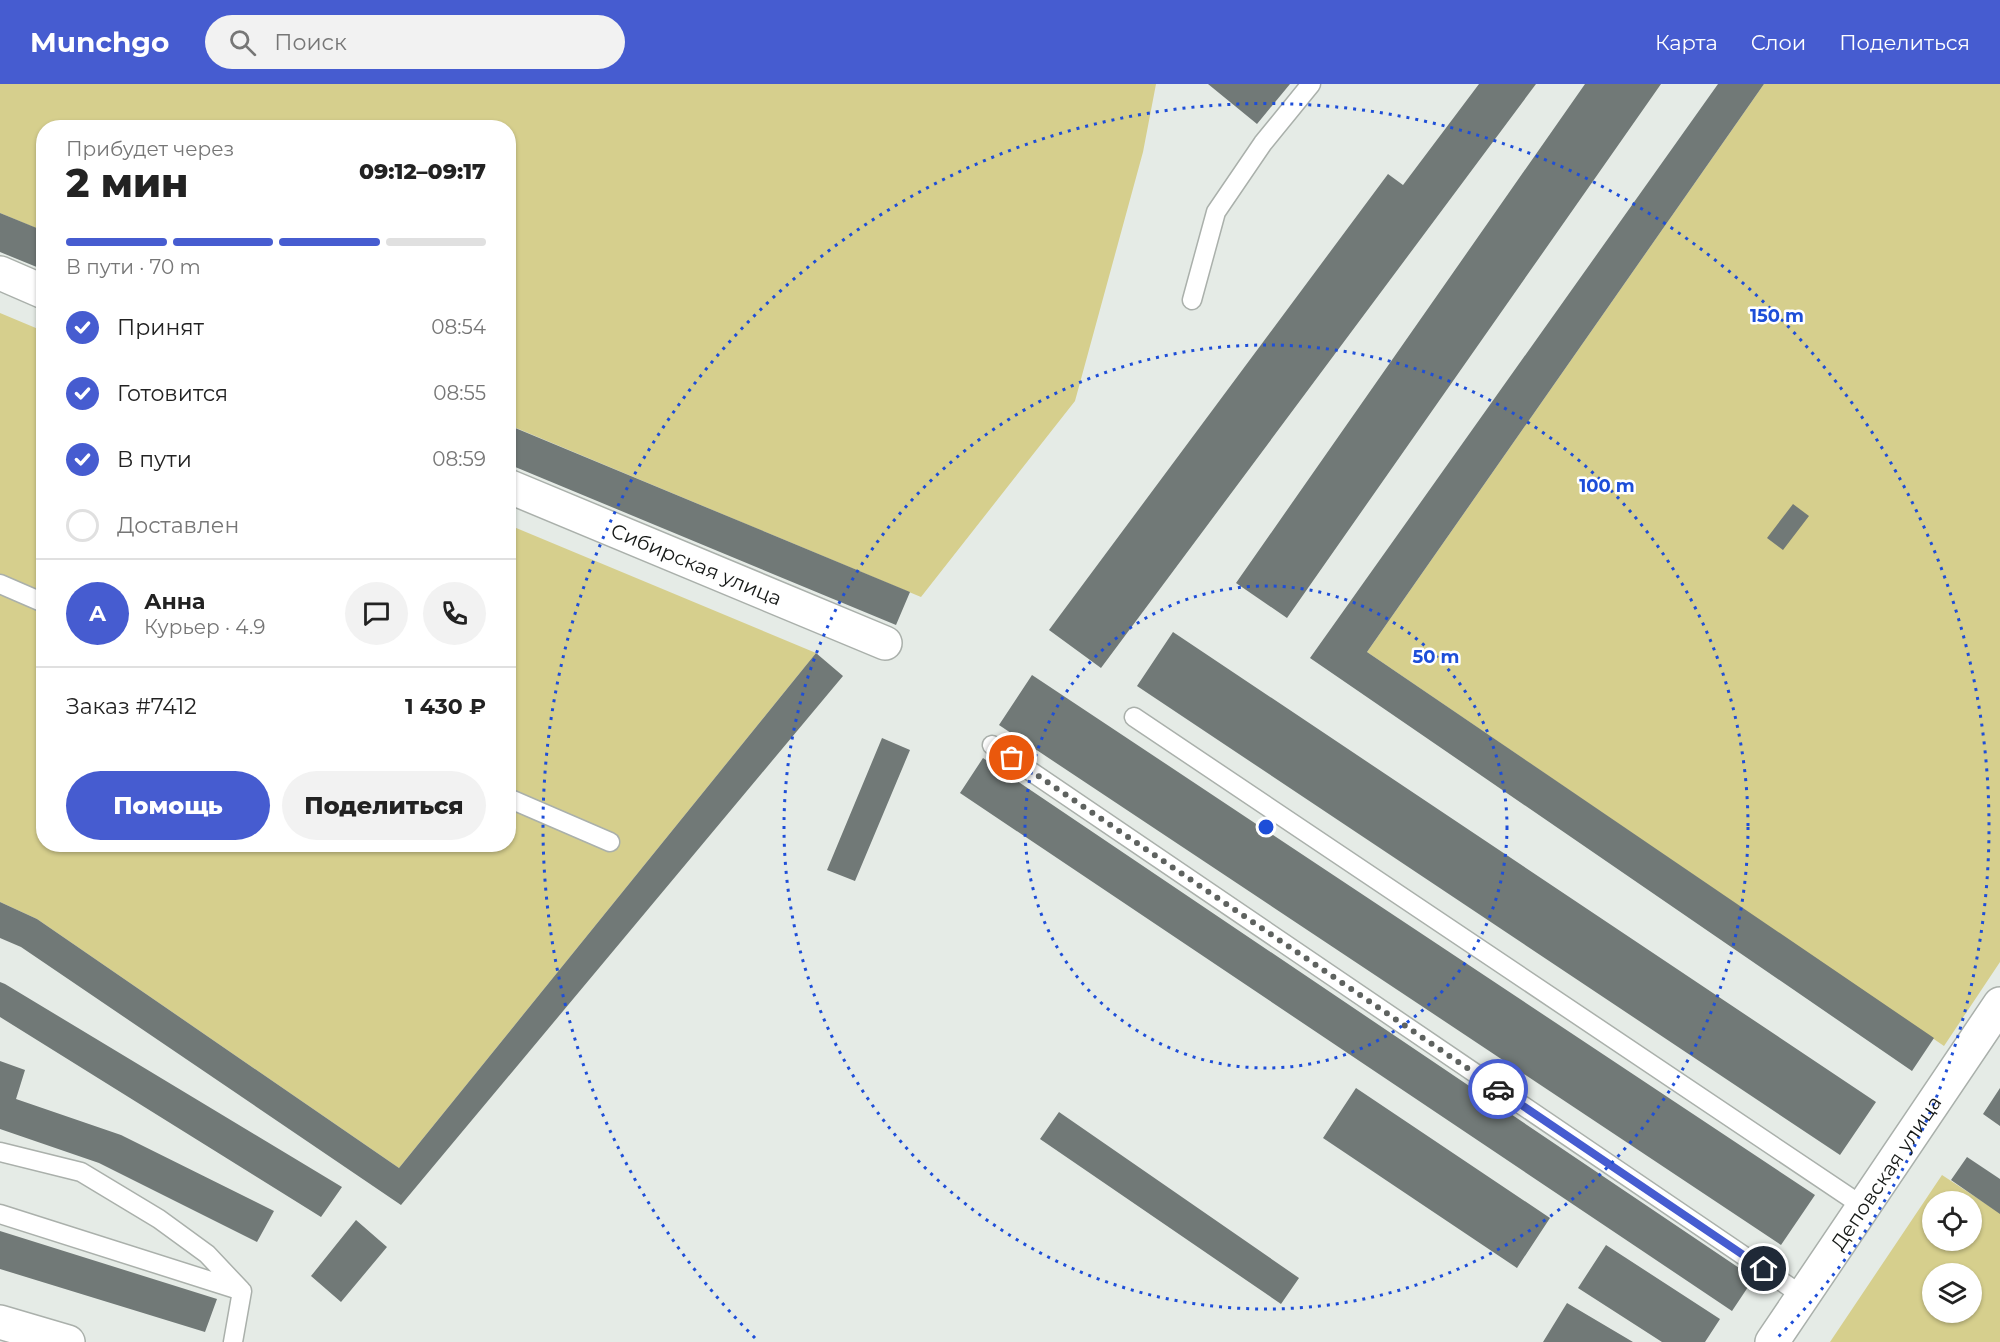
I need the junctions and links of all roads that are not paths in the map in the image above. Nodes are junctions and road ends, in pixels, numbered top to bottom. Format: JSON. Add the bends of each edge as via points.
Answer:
{"nodes":[{"id":1,"x":1311,"y":84,"type":"edge"},
{"id":2,"x":0,"y":273,"type":"edge"},
{"id":3,"x":36,"y":289,"type":"edge"},
{"id":4,"x":1192,"y":300,"type":"dead end"},
{"id":5,"x":516,"y":489,"type":"edge"},
{"id":6,"x":0,"y":584,"type":"edge"},
{"id":7,"x":36,"y":600,"type":"edge"},
{"id":8,"x":885,"y":643,"type":"dead end"},
{"id":9,"x":1134,"y":717,"type":"dead end"},
{"id":10,"x":992,"y":745,"type":"dead end"},
{"id":11,"x":516,"y":801,"type":"edge"},
{"id":12,"x":610,"y":842,"type":"dead end"},
{"id":13,"x":2000,"y":1004,"type":"edge"},
{"id":14,"x":0,"y":1152,"type":"edge"},
{"id":15,"x":1864,"y":1206,"type":"junction"},
{"id":16,"x":0,"y":1214,"type":"edge"},
{"id":17,"x":242,"y":1291,"type":"junction"},
{"id":18,"x":1803,"y":1296,"type":"junction"},
{"id":19,"x":0,"y":1322,"type":"edge"},
{"id":20,"x":68,"y":1342,"type":"edge"},
{"id":21,"x":233,"y":1342,"type":"edge"},
{"id":22,"x":1772,"y":1342,"type":"edge"}],
"edges":[{"from":1,"to":4,"type":"lane","via":[[1263,143],[1216,212]]},
{"from":2,"to":3,"type":"street"},
{"from":5,"to":8,"type":"street","name":"Сибирская улица"},
{"from":6,"to":7,"type":"lane"},
{"from":9,"to":15,"type":"lane"},
{"from":10,"to":18,"type":"lane"},
{"from":11,"to":12,"type":"lane"},
{"from":13,"to":15,"type":"street","name":"Деповская улица"},
{"from":14,"to":17,"type":"lane","via":[[81,1172],[159,1219],[207,1254]]},
{"from":15,"to":18,"type":"street","name":"Деповская улица"},
{"from":16,"to":17,"type":"lane"},
{"from":17,"to":21,"type":"lane"},
{"from":18,"to":22,"type":"street","name":"Деповская улица"},
{"from":19,"to":20,"type":"street"}]}
